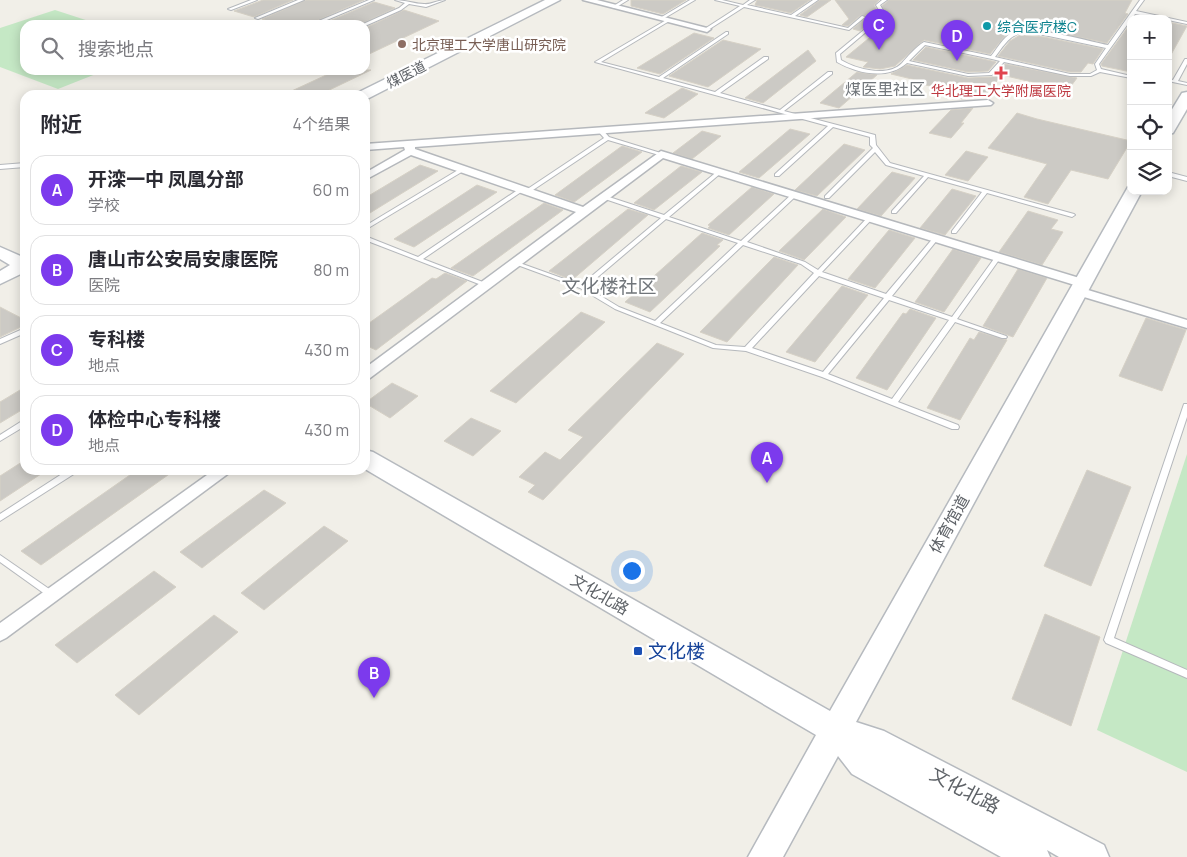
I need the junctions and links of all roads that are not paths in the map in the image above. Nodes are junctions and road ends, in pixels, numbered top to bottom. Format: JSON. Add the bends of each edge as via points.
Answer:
{"nodes":[{"id":1,"x":255,"y":0,"type":"edge"},
{"id":2,"x":302,"y":0,"type":"edge"},
{"id":3,"x":372,"y":0,"type":"edge"},
{"id":4,"x":398,"y":0,"type":"edge"},
{"id":5,"x":443,"y":0,"type":"edge"},
{"id":6,"x":554,"y":0,"type":"edge"},
{"id":7,"x":587,"y":0,"type":"edge"},
{"id":8,"x":626,"y":0,"type":"edge"},
{"id":9,"x":693,"y":0,"type":"edge"},
{"id":10,"x":717,"y":0,"type":"edge"},
{"id":11,"x":753,"y":0,"type":"edge"},
{"id":12,"x":816,"y":0,"type":"edge"},
{"id":13,"x":885,"y":0,"type":"edge"},
{"id":14,"x":1142,"y":0,"type":"edge"},
{"id":15,"x":407,"y":3,"type":"junction"},
{"id":16,"x":614,"y":6,"type":"junction"},
{"id":17,"x":744,"y":6,"type":"junction"},
{"id":18,"x":230,"y":9,"type":"dead end"},
{"id":19,"x":1133,"y":12,"type":"junction"},
{"id":20,"x":1148,"y":15,"type":"edge"},
{"id":21,"x":792,"y":16,"type":"junction"},
{"id":22,"x":257,"y":18,"type":"dead end"},
{"id":23,"x":863,"y":18,"type":"dead end"},
{"id":24,"x":665,"y":19,"type":"junction"},
{"id":25,"x":323,"y":20,"type":"edge"},
{"id":26,"x":1172,"y":20,"type":"edge"},
{"id":27,"x":370,"y":22,"type":"edge"},
{"id":28,"x":1187,"y":23,"type":"edge"},
{"id":29,"x":711,"y":29,"type":"joint"},
{"id":30,"x":721,"y":32,"type":"dead end"},
{"id":31,"x":1109,"y":47,"type":"junction"},
{"id":32,"x":766,"y":58,"type":"dead end"},
{"id":33,"x":992,"y":58,"type":"junction"},
{"id":34,"x":1003,"y":60,"type":"junction"},
{"id":35,"x":1187,"y":60,"type":"edge"},
{"id":36,"x":906,"y":61,"type":"junction"},
{"id":37,"x":1099,"y":70,"type":"junction"},
{"id":38,"x":830,"y":72,"type":"dead end"},
{"id":39,"x":1127,"y":76,"type":"edge"},
{"id":40,"x":659,"y":79,"type":"junction"},
{"id":41,"x":1172,"y":81,"type":"edge"},
{"id":42,"x":1175,"y":81,"type":"junction"},
{"id":43,"x":1187,"y":84,"type":"edge"},
{"id":44,"x":370,"y":92,"type":"edge"},
{"id":45,"x":716,"y":94,"type":"junction"},
{"id":46,"x":1187,"y":96,"type":"edge"},
{"id":47,"x":988,"y":104,"type":"dead end"},
{"id":48,"x":780,"y":111,"type":"junction"},
{"id":49,"x":800,"y":116,"type":"junction"},
{"id":50,"x":1172,"y":123,"type":"edge"},
{"id":51,"x":832,"y":125,"type":"junction"},
{"id":52,"x":603,"y":134,"type":"junction"},
{"id":53,"x":370,"y":147,"type":"edge"},
{"id":54,"x":410,"y":148,"type":"junction"},
{"id":55,"x":876,"y":148,"type":"junction"},
{"id":56,"x":661,"y":154,"type":"junction"},
{"id":57,"x":20,"y":165,"type":"edge"},
{"id":58,"x":0,"y":167,"type":"edge"},
{"id":59,"x":463,"y":169,"type":"junction"},
{"id":60,"x":719,"y":172,"type":"junction"},
{"id":61,"x":370,"y":174,"type":"edge"},
{"id":62,"x":777,"y":175,"type":"dead end"},
{"id":63,"x":927,"y":175,"type":"junction"},
{"id":64,"x":1172,"y":175,"type":"edge"},
{"id":65,"x":1187,"y":178,"type":"edge"},
{"id":66,"x":525,"y":190,"type":"junction"},
{"id":67,"x":986,"y":191,"type":"junction"},
{"id":68,"x":794,"y":195,"type":"junction"},
{"id":69,"x":1132,"y":195,"type":"edge"},
{"id":70,"x":604,"y":197,"type":"junction"},
{"id":71,"x":826,"y":197,"type":"dead end"},
{"id":72,"x":585,"y":211,"type":"junction"},
{"id":73,"x":894,"y":212,"type":"dead end"},
{"id":74,"x":1072,"y":215,"type":"dead end"},
{"id":75,"x":666,"y":216,"type":"junction"},
{"id":76,"x":870,"y":218,"type":"junction"},
{"id":77,"x":370,"y":225,"type":"edge"},
{"id":78,"x":954,"y":232,"type":"dead end"},
{"id":79,"x":936,"y":238,"type":"junction"},
{"id":80,"x":370,"y":240,"type":"edge"},
{"id":81,"x":743,"y":242,"type":"junction"},
{"id":82,"x":0,"y":252,"type":"edge"},
{"id":83,"x":998,"y":257,"type":"junction"},
{"id":84,"x":420,"y":258,"type":"junction"},
{"id":85,"x":20,"y":263,"type":"edge"},
{"id":86,"x":515,"y":263,"type":"junction"},
{"id":87,"x":20,"y":268,"type":"edge"},
{"id":88,"x":818,"y":273,"type":"junction"},
{"id":89,"x":0,"y":278,"type":"edge"},
{"id":90,"x":486,"y":285,"type":"junction"},
{"id":91,"x":582,"y":287,"type":"junction"},
{"id":92,"x":1080,"y":287,"type":"junction"},
{"id":93,"x":887,"y":297,"type":"junction"},
{"id":94,"x":953,"y":320,"type":"junction"},
{"id":95,"x":655,"y":324,"type":"junction"},
{"id":96,"x":1187,"y":324,"type":"edge"},
{"id":97,"x":20,"y":332,"type":"edge"},
{"id":98,"x":1004,"y":337,"type":"dead end"},
{"id":99,"x":0,"y":342,"type":"edge"},
{"id":100,"x":747,"y":350,"type":"junction"},
{"id":101,"x":370,"y":371,"type":"edge"},
{"id":102,"x":824,"y":375,"type":"junction"},
{"id":103,"x":893,"y":403,"type":"junction"},
{"id":104,"x":1187,"y":406,"type":"edge"},
{"id":105,"x":20,"y":426,"type":"edge"},
{"id":106,"x":956,"y":427,"type":"dead end"},
{"id":107,"x":0,"y":438,"type":"edge"},
{"id":108,"x":370,"y":461,"type":"edge"},
{"id":109,"x":66,"y":475,"type":"edge"},
{"id":110,"x":218,"y":475,"type":"edge"},
{"id":111,"x":0,"y":518,"type":"edge"},
{"id":112,"x":0,"y":558,"type":"edge"},
{"id":113,"x":52,"y":595,"type":"junction"},
{"id":114,"x":0,"y":632,"type":"edge"},
{"id":115,"x":1187,"y":674,"type":"edge"},
{"id":116,"x":835,"y":730,"type":"junction"},
{"id":117,"x":764,"y":857,"type":"edge"},
{"id":118,"x":1033,"y":857,"type":"edge"},
{"id":119,"x":1092,"y":857,"type":"edge"}],
"edges":[{"from":1,"to":18,"type":"lane"},
{"from":2,"to":22,"type":"lane"},
{"from":3,"to":25,"type":"lane"},
{"from":4,"to":15,"type":"lane"},
{"from":5,"to":15,"type":"lane","via":[[426,6]]},
{"from":6,"to":44,"type":"street","name":"煤医道"},
{"from":7,"to":16,"type":"street"},
{"from":8,"to":16,"type":"lane"},
{"from":9,"to":24,"type":"lane"},
{"from":10,"to":17,"type":"lane"},
{"from":11,"to":17,"type":"lane"},
{"from":12,"to":21,"type":"lane"},
{"from":13,"to":36,"type":"lane","via":[[878,8],[884,16],[838,54],[837,59],[849,66],[880,72],[893,70]]},
{"from":14,"to":19,"type":"lane"},
{"from":15,"to":27,"type":"lane"},
{"from":16,"to":24,"type":"street"},
{"from":17,"to":21,"type":"lane"},
{"from":17,"to":29,"type":"lane"},
{"from":19,"to":20,"type":"lane"},
{"from":19,"to":31,"type":"lane"},
{"from":21,"to":23,"type":"lane","via":[[849,29]]},
{"from":24,"to":29,"type":"street"},
{"from":24,"to":40,"type":"lane","via":[[597,62]]},
{"from":26,"to":28,"type":"lane"},
{"from":30,"to":40,"type":"lane","via":[[728,33]]},
{"from":31,"to":33,"type":"lane","via":[[1032,31],[1018,32]]},
{"from":31,"to":37,"type":"lane","via":[[1097,64]]},
{"from":32,"to":45,"type":"lane"},
{"from":33,"to":34,"type":"lane"},
{"from":33,"to":36,"type":"lane","via":[[924,43]]},
{"from":34,"to":36,"type":"lane","via":[[990,74],[977,76]]},
{"from":34,"to":37,"type":"lane","via":[[1070,74],[1091,75]]},
{"from":35,"to":42,"type":"lane"},
{"from":37,"to":39,"type":"lane"},
{"from":38,"to":48,"type":"lane"},
{"from":40,"to":45,"type":"lane"},
{"from":41,"to":42,"type":"lane"},
{"from":42,"to":43,"type":"lane"},
{"from":45,"to":48,"type":"lane"},
{"from":46,"to":50,"type":"street"},
{"from":47,"to":49,"type":"street"},
{"from":48,"to":49,"type":"lane"},
{"from":49,"to":51,"type":"lane"},
{"from":49,"to":52,"type":"street"},
{"from":51,"to":55,"type":"lane","via":[[873,136]]},
{"from":51,"to":62,"type":"lane"},
{"from":52,"to":54,"type":"street"},
{"from":52,"to":56,"type":"lane"},
{"from":52,"to":66,"type":"lane"},
{"from":53,"to":54,"type":"street"},
{"from":54,"to":59,"type":"street"},
{"from":54,"to":61,"type":"street"},
{"from":55,"to":63,"type":"lane","via":[[888,164]]},
{"from":55,"to":71,"type":"lane"},
{"from":56,"to":60,"type":"street"},
{"from":56,"to":70,"type":"street"},
{"from":57,"to":58,"type":"lane"},
{"from":59,"to":66,"type":"street"},
{"from":59,"to":77,"type":"lane"},
{"from":60,"to":68,"type":"street"},
{"from":60,"to":75,"type":"lane"},
{"from":63,"to":67,"type":"lane"},
{"from":63,"to":73,"type":"lane"},
{"from":64,"to":65,"type":"lane"},
{"from":66,"to":72,"type":"street"},
{"from":66,"to":84,"type":"lane"},
{"from":67,"to":74,"type":"lane"},
{"from":67,"to":78,"type":"lane"},
{"from":68,"to":76,"type":"street"},
{"from":68,"to":81,"type":"lane"},
{"from":69,"to":92,"type":"street","name":"体育馆道"},
{"from":70,"to":72,"type":"street"},
{"from":70,"to":75,"type":"lane"},
{"from":72,"to":86,"type":"street"},
{"from":75,"to":81,"type":"lane"},
{"from":75,"to":91,"type":"lane"},
{"from":76,"to":79,"type":"street"},
{"from":76,"to":88,"type":"lane"},
{"from":79,"to":83,"type":"street"},
{"from":79,"to":93,"type":"lane"},
{"from":80,"to":84,"type":"lane"},
{"from":81,"to":88,"type":"lane","via":[[803,263]]},
{"from":81,"to":95,"type":"lane"},
{"from":82,"to":85,"type":"street"},
{"from":83,"to":92,"type":"street"},
{"from":83,"to":94,"type":"lane"},
{"from":84,"to":90,"type":"lane"},
{"from":86,"to":90,"type":"street"},
{"from":86,"to":91,"type":"lane"},
{"from":87,"to":89,"type":"street"},
{"from":88,"to":93,"type":"lane"},
{"from":88,"to":100,"type":"lane"},
{"from":90,"to":101,"type":"street"},
{"from":91,"to":95,"type":"lane","via":[[617,308]]},
{"from":92,"to":96,"type":"street"},
{"from":92,"to":116,"type":"street","name":"体育馆道"},
{"from":93,"to":94,"type":"lane"},
{"from":93,"to":102,"type":"lane"},
{"from":94,"to":98,"type":"lane"},
{"from":94,"to":103,"type":"lane"},
{"from":95,"to":100,"type":"lane","via":[[716,348]]},
{"from":97,"to":99,"type":"lane"},
{"from":100,"to":102,"type":"lane"},
{"from":102,"to":103,"type":"lane"},
{"from":103,"to":106,"type":"lane"},
{"from":104,"to":115,"type":"lane","via":[[1109,640]]},
{"from":105,"to":107,"type":"lane"},
{"from":108,"to":116,"type":"street","name":"文化北路"},
{"from":109,"to":111,"type":"lane"},
{"from":110,"to":113,"type":"street"},
{"from":112,"to":113,"type":"lane"},
{"from":113,"to":114,"type":"street"},
{"from":116,"to":117,"type":"street","name":"体育馆道"},
{"from":116,"to":118,"type":"street","name":"文化北路","via":[[863,764]]},
{"from":116,"to":119,"type":"street","name":"文化北路","via":[[873,741]]}]}
